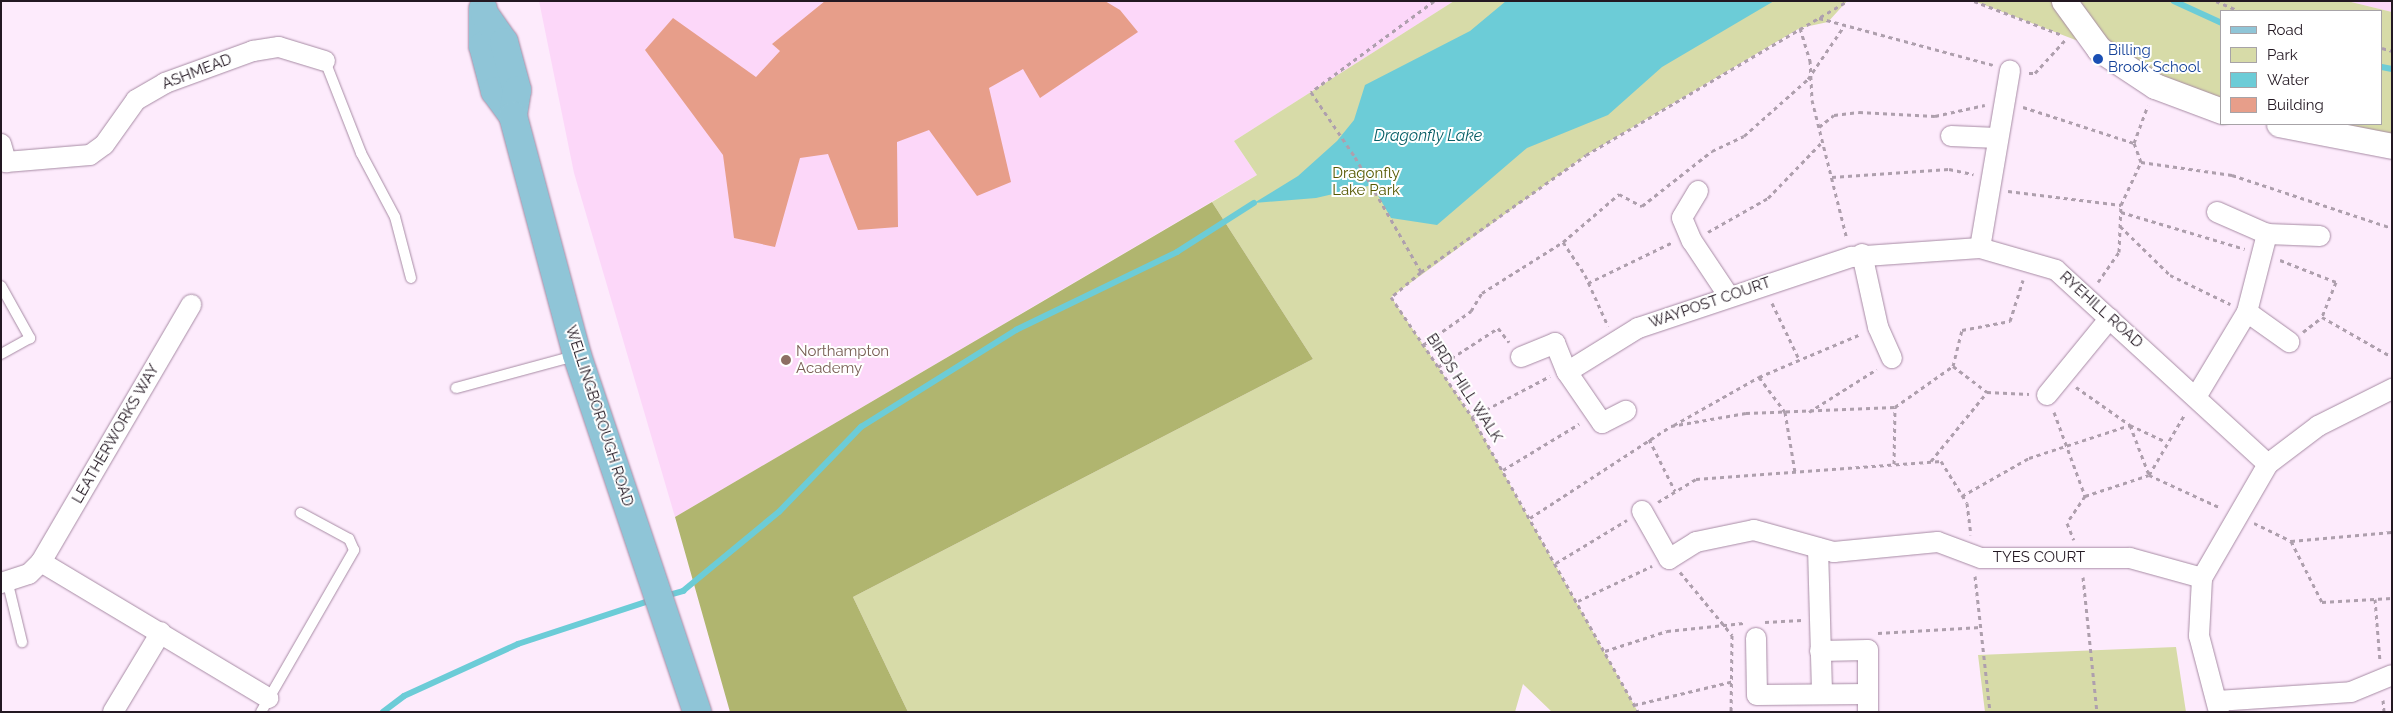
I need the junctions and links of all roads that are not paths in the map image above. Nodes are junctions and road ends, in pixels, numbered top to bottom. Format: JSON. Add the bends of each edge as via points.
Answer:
{"nodes":[{"id":1,"x":2064,"y":1,"type":"edge"},
{"id":2,"x":483,"y":8,"type":"edge"},
{"id":3,"x":325,"y":61,"type":"joint"},
{"id":4,"x":2010,"y":71,"type":"road end"},
{"id":5,"x":2220,"y":110,"type":"edge"},
{"id":6,"x":2284,"y":125,"type":"edge"},
{"id":7,"x":1951,"y":136,"type":"dead end"},
{"id":8,"x":1997,"y":138,"type":"junction"},
{"id":9,"x":2392,"y":146,"type":"edge"},
{"id":10,"x":3,"y":156,"type":"edge"},
{"id":11,"x":1698,"y":191,"type":"dead end"},
{"id":12,"x":2217,"y":212,"type":"dead end"},
{"id":13,"x":2267,"y":234,"type":"junction"},
{"id":14,"x":2320,"y":236,"type":"dead end"},
{"id":15,"x":1980,"y":248,"type":"junction"},
{"id":16,"x":1857,"y":256,"type":"junction"},
{"id":17,"x":411,"y":278,"type":"dead end"},
{"id":18,"x":1,"y":286,"type":"edge"},
{"id":19,"x":1728,"y":295,"type":"junction"},
{"id":20,"x":191,"y":305,"type":"dead end"},
{"id":21,"x":2246,"y":312,"type":"junction"},
{"id":22,"x":2110,"y":318,"type":"junction"},
{"id":23,"x":2289,"y":342,"type":"dead end"},
{"id":24,"x":1,"y":354,"type":"edge"},
{"id":25,"x":577,"y":355,"type":"junction"},
{"id":26,"x":1521,"y":357,"type":"road end"},
{"id":27,"x":1892,"y":358,"type":"road end"},
{"id":28,"x":1567,"y":372,"type":"junction"},
{"id":29,"x":456,"y":388,"type":"dead end"},
{"id":30,"x":2392,"y":389,"type":"edge"},
{"id":31,"x":2047,"y":395,"type":"road end"},
{"id":32,"x":2196,"y":397,"type":"junction"},
{"id":33,"x":1626,"y":411,"type":"dead end"},
{"id":34,"x":2268,"y":464,"type":"junction"},
{"id":35,"x":1642,"y":511,"type":"road end"},
{"id":36,"x":301,"y":513,"type":"dead end"},
{"id":37,"x":1818,"y":548,"type":"junction"},
{"id":38,"x":41,"y":562,"type":"junction"},
{"id":39,"x":2202,"y":578,"type":"junction"},
{"id":40,"x":5,"y":584,"type":"edge"},
{"id":41,"x":1756,"y":628,"type":"road end"},
{"id":42,"x":161,"y":632,"type":"junction"},
{"id":43,"x":22,"y":642,"type":"dead end"},
{"id":44,"x":1820,"y":651,"type":"junction"},
{"id":45,"x":2384,"y":677,"type":"edge"},
{"id":46,"x":1822,"y":694,"type":"junction"},
{"id":47,"x":1868,"y":703,"type":"edge"},
{"id":48,"x":264,"y":705,"type":"edge"},
{"id":49,"x":2218,"y":706,"type":"edge"},
{"id":50,"x":113,"y":712,"type":"edge"},
{"id":51,"x":697,"y":712,"type":"edge"}],
"edges":[{"from":1,"to":5,"type":"street","via":[[2099,49],[2155,86]]},
{"from":2,"to":25,"type":"main road","name":"WELLINGBOROUGH ROAD","via":[[483,46],[496,97],[513,116]]},
{"from":3,"to":10,"type":"street","name":"ASHMEAD","via":[[279,47],[253,51],[164,83],[136,100],[104,145],[90,155]]},
{"from":3,"to":17,"type":"lane","via":[[361,153],[395,218]]},
{"from":4,"to":8,"type":"street"},
{"from":6,"to":9,"type":"street"},
{"from":7,"to":8,"type":"street"},
{"from":8,"to":15,"type":"street"},
{"from":11,"to":19,"type":"street","via":[[1682,218],[1690,238]]},
{"from":12,"to":13,"type":"street"},
{"from":13,"to":14,"type":"street"},
{"from":13,"to":21,"type":"street"},
{"from":15,"to":16,"type":"street","name":"RYEHILL ROAD"},
{"from":15,"to":22,"type":"street","name":"RYEHILL ROAD","via":[[2056,270]]},
{"from":16,"to":19,"type":"street","name":"WAYPOST COURT"},
{"from":16,"to":27,"type":"street","via":[[1878,328]]},
{"from":18,"to":24,"type":"lane","via":[[30,338]]},
{"from":19,"to":28,"type":"street","name":"WAYPOST COURT","via":[[1638,328]]},
{"from":20,"to":38,"type":"street","name":"LEATHERWORKS WAY"},
{"from":21,"to":23,"type":"street"},
{"from":21,"to":32,"type":"street"},
{"from":22,"to":31,"type":"street"},
{"from":22,"to":32,"type":"street","name":"RYEHILL ROAD"},
{"from":25,"to":29,"type":"lane"},
{"from":25,"to":51,"type":"main road","name":"WELLINGBOROUGH ROAD"},
{"from":26,"to":28,"type":"street","via":[[1555,343]]},
{"from":28,"to":33,"type":"street","via":[[1602,423]]},
{"from":30,"to":34,"type":"street","via":[[2318,426]]},
{"from":32,"to":34,"type":"street","name":"RYEHILL ROAD"},
{"from":34,"to":39,"type":"street"},
{"from":35,"to":37,"type":"street","name":"TYES COURT","via":[[1668,558],[1696,542],[1754,530]]},
{"from":36,"to":48,"type":"lane","via":[[349,539],[354,550]]},
{"from":37,"to":39,"type":"street","name":"TYES COURT","via":[[1834,552],[1938,542],[1981,558],[2130,558]]},
{"from":37,"to":44,"type":"street"},
{"from":38,"to":40,"type":"street","name":"LEATHERWORKS WAY"},
{"from":38,"to":42,"type":"street"},
{"from":39,"to":49,"type":"street","via":[[2200,636]]},
{"from":40,"to":43,"type":"lane"},
{"from":41,"to":46,"type":"street","via":[[1757,695]]},
{"from":42,"to":48,"type":"street"},
{"from":42,"to":50,"type":"street"},
{"from":44,"to":46,"type":"street"},
{"from":44,"to":47,"type":"street","via":[[1868,650]]},
{"from":45,"to":49,"type":"street","via":[[2351,692]]},
{"from":46,"to":47,"type":"street"}]}
